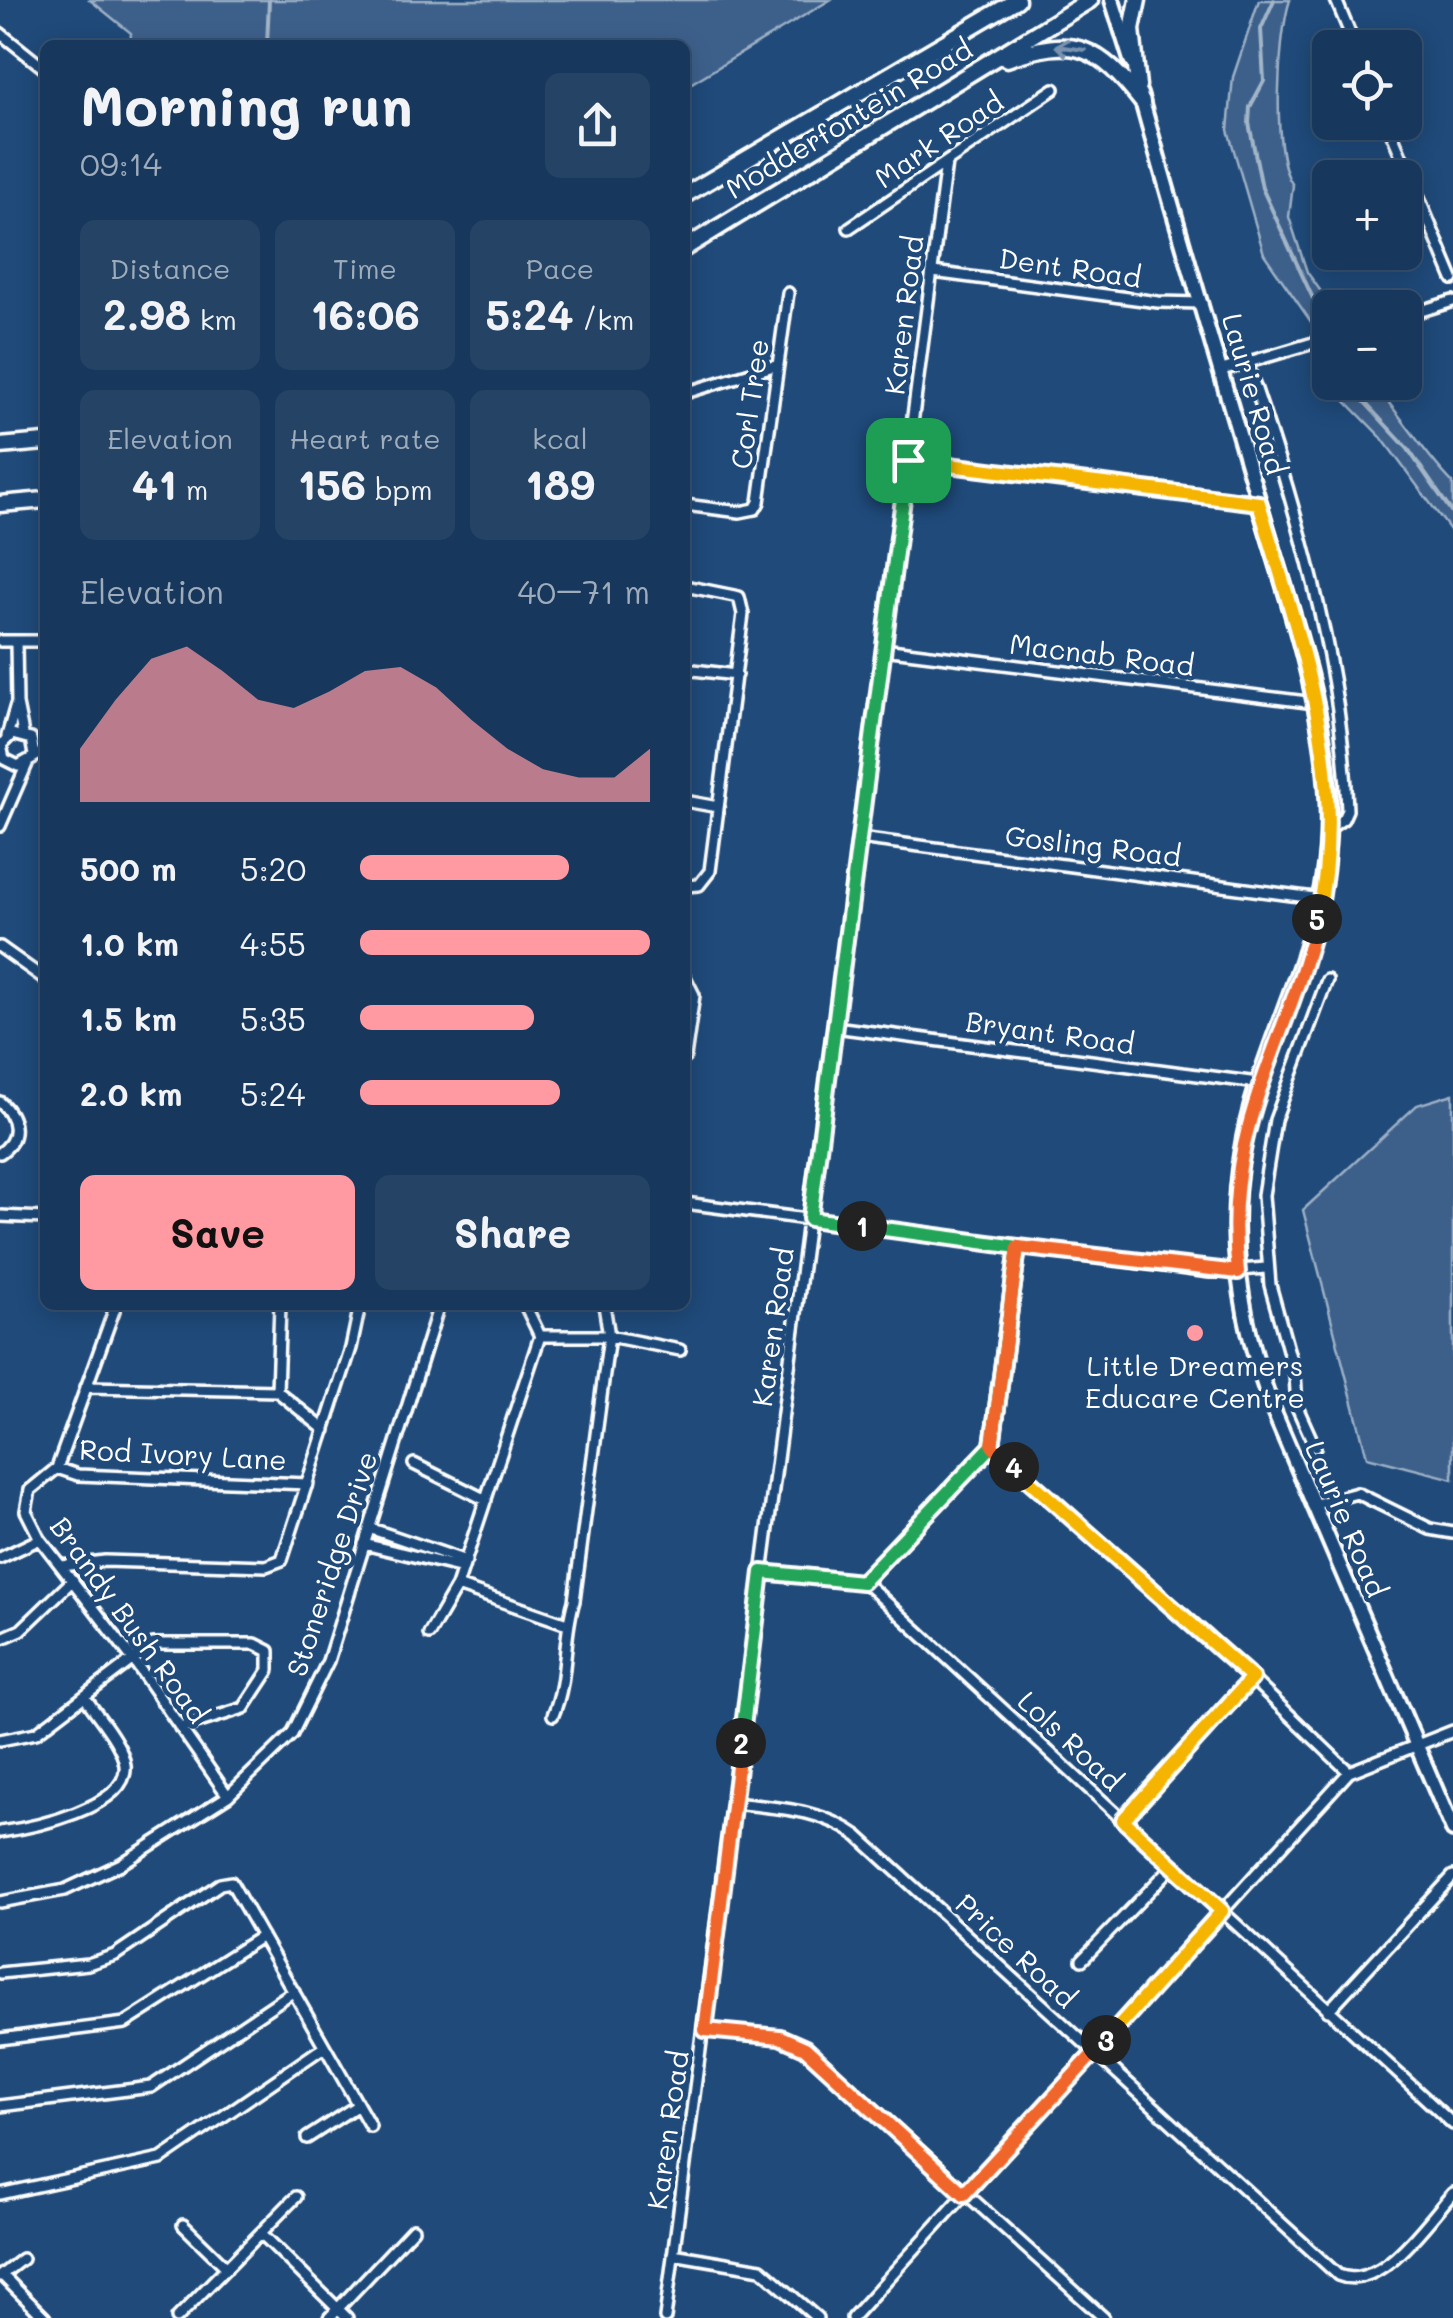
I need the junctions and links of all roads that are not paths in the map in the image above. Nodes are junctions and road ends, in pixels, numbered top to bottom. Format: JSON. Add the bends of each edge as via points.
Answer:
{"nodes":[{"id":1,"x":1017,"y":0,"type":"edge"},
{"id":2,"x":1090,"y":0,"type":"edge"},
{"id":3,"x":1112,"y":0,"type":"edge"},
{"id":4,"x":1138,"y":0,"type":"edge"},
{"id":5,"x":1336,"y":0,"type":"edge"},
{"id":6,"x":1348,"y":30,"type":"edge"},
{"id":7,"x":0,"y":33,"type":"edge"},
{"id":8,"x":40,"y":65,"type":"edge"},
{"id":9,"x":980,"y":68,"type":"junction"},
{"id":10,"x":1054,"y":89,"type":"dead end"},
{"id":11,"x":1140,"y":94,"type":"junction"},
{"id":12,"x":1395,"y":140,"type":"edge"},
{"id":13,"x":946,"y":163,"type":"junction"},
{"id":14,"x":690,"y":192,"type":"edge"},
{"id":15,"x":849,"y":228,"type":"dead end"},
{"id":16,"x":690,"y":245,"type":"edge"},
{"id":17,"x":933,"y":272,"type":"junction"},
{"id":18,"x":1453,"y":279,"type":"edge"},
{"id":19,"x":788,"y":293,"type":"dead end"},
{"id":20,"x":1202,"y":302,"type":"junction"},
{"id":21,"x":1453,"y":302,"type":"edge"},
{"id":22,"x":1422,"y":311,"type":"edge"},
{"id":23,"x":1312,"y":344,"type":"edge"},
{"id":24,"x":1247,"y":362,"type":"junction"},
{"id":25,"x":778,"y":366,"type":"junction"},
{"id":26,"x":1222,"y":370,"type":"junction"},
{"id":27,"x":690,"y":392,"type":"edge"},
{"id":28,"x":40,"y":442,"type":"edge"},
{"id":29,"x":0,"y":446,"type":"edge"},
{"id":30,"x":908,"y":460,"type":"junction"},
{"id":31,"x":40,"y":501,"type":"edge"},
{"id":32,"x":1259,"y":503,"type":"junction"},
{"id":33,"x":3,"y":505,"type":"edge"},
{"id":34,"x":690,"y":505,"type":"edge"},
{"id":35,"x":690,"y":587,"type":"edge"},
{"id":36,"x":1316,"y":607,"type":"junction"},
{"id":37,"x":1292,"y":613,"type":"junction"},
{"id":38,"x":0,"y":641,"type":"edge"},
{"id":39,"x":16,"y":641,"type":"junction"},
{"id":40,"x":40,"y":641,"type":"edge"},
{"id":41,"x":883,"y":649,"type":"junction"},
{"id":42,"x":690,"y":670,"type":"edge"},
{"id":43,"x":736,"y":675,"type":"junction"},
{"id":44,"x":17,"y":704,"type":"junction"},
{"id":45,"x":1315,"y":704,"type":"junction"},
{"id":46,"x":27,"y":737,"type":"junction"},
{"id":47,"x":4,"y":739,"type":"edge"},
{"id":48,"x":40,"y":741,"type":"edge"},
{"id":49,"x":40,"y":753,"type":"edge"},
{"id":50,"x":1,"y":754,"type":"edge"},
{"id":51,"x":30,"y":759,"type":"junction"},
{"id":52,"x":12,"y":766,"type":"junction"},
{"id":53,"x":12,"y":796,"type":"junction"},
{"id":54,"x":690,"y":802,"type":"edge"},
{"id":55,"x":718,"y":807,"type":"junction"},
{"id":56,"x":0,"y":826,"type":"edge"},
{"id":57,"x":1328,"y":829,"type":"junction"},
{"id":58,"x":859,"y":838,"type":"junction"},
{"id":59,"x":690,"y":885,"type":"edge"},
{"id":60,"x":1322,"y":899,"type":"junction"},
{"id":61,"x":0,"y":948,"type":"edge"},
{"id":62,"x":40,"y":976,"type":"edge"},
{"id":63,"x":1327,"y":980,"type":"dead end"},
{"id":64,"x":690,"y":986,"type":"edge"},
{"id":65,"x":690,"y":1022,"type":"edge"},
{"id":66,"x":835,"y":1027,"type":"junction"},
{"id":67,"x":1258,"y":1084,"type":"junction"},
{"id":68,"x":0,"y":1102,"type":"edge"},
{"id":69,"x":0,"y":1153,"type":"edge"},
{"id":70,"x":690,"y":1203,"type":"edge"},
{"id":71,"x":0,"y":1216,"type":"edge"},
{"id":72,"x":40,"y":1218,"type":"edge"},
{"id":73,"x":810,"y":1219,"type":"junction"},
{"id":74,"x":1018,"y":1247,"type":"junction"},
{"id":75,"x":1267,"y":1268,"type":"junction"},
{"id":76,"x":1238,"y":1272,"type":"junction"},
{"id":77,"x":114,"y":1310,"type":"edge"},
{"id":78,"x":280,"y":1310,"type":"edge"},
{"id":79,"x":359,"y":1310,"type":"edge"},
{"id":80,"x":436,"y":1310,"type":"edge"},
{"id":81,"x":527,"y":1310,"type":"edge"},
{"id":82,"x":605,"y":1310,"type":"edge"},
{"id":83,"x":540,"y":1336,"type":"junction"},
{"id":84,"x":609,"y":1336,"type":"junction"},
{"id":85,"x":680,"y":1350,"type":"dead end"},
{"id":86,"x":86,"y":1387,"type":"junction"},
{"id":87,"x":277,"y":1391,"type":"junction"},
{"id":88,"x":325,"y":1430,"type":"junction"},
{"id":89,"x":992,"y":1446,"type":"junction"},
{"id":90,"x":1314,"y":1448,"type":"dead end"},
{"id":91,"x":414,"y":1464,"type":"dead end"},
{"id":92,"x":57,"y":1468,"type":"junction"},
{"id":93,"x":308,"y":1484,"type":"junction"},
{"id":94,"x":486,"y":1500,"type":"junction"},
{"id":95,"x":1312,"y":1505,"type":"junction"},
{"id":96,"x":369,"y":1528,"type":"junction"},
{"id":97,"x":1453,"y":1533,"type":"edge"},
{"id":98,"x":40,"y":1539,"type":"junction"},
{"id":99,"x":364,"y":1544,"type":"junction"},
{"id":100,"x":0,"y":1558,"type":"edge"},
{"id":101,"x":464,"y":1564,"type":"junction"},
{"id":102,"x":62,"y":1566,"type":"junction"},
{"id":103,"x":762,"y":1572,"type":"junction"},
{"id":104,"x":73,"y":1580,"type":"junction"},
{"id":105,"x":862,"y":1582,"type":"junction"},
{"id":106,"x":457,"y":1586,"type":"junction"},
{"id":107,"x":567,"y":1624,"type":"junction"},
{"id":108,"x":429,"y":1634,"type":"dead end"},
{"id":109,"x":0,"y":1639,"type":"edge"},
{"id":110,"x":132,"y":1658,"type":"junction"},
{"id":111,"x":1252,"y":1678,"type":"junction"},
{"id":112,"x":86,"y":1696,"type":"junction"},
{"id":113,"x":552,"y":1714,"type":"dead end"},
{"id":114,"x":198,"y":1724,"type":"junction"},
{"id":115,"x":180,"y":1728,"type":"junction"},
{"id":116,"x":1453,"y":1731,"type":"edge"},
{"id":117,"x":187,"y":1738,"type":"junction"},
{"id":118,"x":0,"y":1740,"type":"edge"},
{"id":119,"x":1416,"y":1746,"type":"junction"},
{"id":120,"x":1349,"y":1772,"type":"junction"},
{"id":121,"x":228,"y":1796,"type":"junction"},
{"id":122,"x":734,"y":1803,"type":"junction"},
{"id":123,"x":1123,"y":1820,"type":"junction"},
{"id":124,"x":1453,"y":1830,"type":"edge"},
{"id":125,"x":0,"y":1832,"type":"edge"},
{"id":126,"x":1173,"y":1866,"type":"junction"},
{"id":127,"x":1453,"y":1876,"type":"edge"},
{"id":128,"x":0,"y":1902,"type":"edge"},
{"id":129,"x":1222,"y":1911,"type":"junction"},
{"id":130,"x":262,"y":1936,"type":"junction"},
{"id":131,"x":1082,"y":1960,"type":"dead end"},
{"id":132,"x":0,"y":1974,"type":"edge"},
{"id":133,"x":294,"y":1991,"type":"junction"},
{"id":134,"x":1328,"y":2011,"type":"junction"},
{"id":135,"x":705,"y":2030,"type":"junction"},
{"id":136,"x":0,"y":2039,"type":"edge"},
{"id":137,"x":324,"y":2047,"type":"junction"},
{"id":138,"x":1094,"y":2053,"type":"junction"},
{"id":139,"x":0,"y":2106,"type":"edge"},
{"id":140,"x":358,"y":2106,"type":"junction"},
{"id":141,"x":1453,"y":2124,"type":"edge"},
{"id":142,"x":370,"y":2126,"type":"dead end"},
{"id":143,"x":307,"y":2138,"type":"dead end"},
{"id":144,"x":1453,"y":2193,"type":"edge"},
{"id":145,"x":0,"y":2194,"type":"edge"},
{"id":146,"x":964,"y":2194,"type":"junction"},
{"id":147,"x":296,"y":2197,"type":"dead end"},
{"id":148,"x":183,"y":2225,"type":"dead end"},
{"id":149,"x":414,"y":2228,"type":"dead end"},
{"id":150,"x":261,"y":2233,"type":"junction"},
{"id":151,"x":673,"y":2254,"type":"junction"},
{"id":152,"x":22,"y":2259,"type":"dead end"},
{"id":153,"x":227,"y":2268,"type":"junction"},
{"id":154,"x":1,"y":2275,"type":"edge"},
{"id":155,"x":338,"y":2308,"type":"junction"},
{"id":156,"x":45,"y":2318,"type":"edge"},
{"id":157,"x":177,"y":2318,"type":"edge"},
{"id":158,"x":329,"y":2318,"type":"edge"},
{"id":159,"x":347,"y":2318,"type":"edge"},
{"id":160,"x":664,"y":2318,"type":"edge"},
{"id":161,"x":816,"y":2318,"type":"edge"},
{"id":162,"x":852,"y":2318,"type":"edge"},
{"id":163,"x":1104,"y":2318,"type":"edge"}],
"edges":[{"from":1,"to":14,"type":"main road","name":"Modderfontein Road"},
{"from":2,"to":9,"type":"main road","name":"Modderfontein Road"},
{"from":3,"to":11,"type":"main road","name":"Laurie Road"},
{"from":4,"to":11,"type":"main road","via":[[1132,29]]},
{"from":5,"to":6,"type":"street"},
{"from":7,"to":8,"type":"street"},
{"from":11,"to":9,"type":"main road","one_way":true,"via":[[1105,60],[1077,47],[1035,48]]},
{"from":9,"to":16,"type":"main road","name":"Modderfontein Road"},
{"from":10,"to":13,"type":"street","name":"Mark Road"},
{"from":11,"to":20,"type":"main road","name":"Laurie Road"},
{"from":12,"to":18,"type":"street"},
{"from":13,"to":15,"type":"street","name":"Mark Road"},
{"from":13,"to":17,"type":"street","name":"Karen Road"},
{"from":17,"to":20,"type":"street","name":"Dent Road"},
{"from":17,"to":30,"type":"street","name":"Karen Road"},
{"from":19,"to":25,"type":"street","name":"Corl Tree"},
{"from":20,"to":26,"type":"main road","name":"Laurie Road"},
{"from":21,"to":22,"type":"street"},
{"from":23,"to":24,"type":"street"},
{"from":24,"to":26,"type":"street"},
{"from":24,"to":36,"type":"street","via":[[1290,493]]},
{"from":25,"to":27,"type":"street"},
{"from":25,"to":34,"type":"street","name":"Corl Tree","via":[[759,502],[749,512]]},
{"from":26,"to":32,"type":"main road","name":"Laurie Road"},
{"from":28,"to":29,"type":"main road"},
{"from":30,"to":32,"type":"street"},
{"from":30,"to":41,"type":"street","name":"Karen Road"},
{"from":31,"to":33,"type":"main road"},
{"from":32,"to":37,"type":"main road","name":"Laurie Road"},
{"from":35,"to":43,"type":"street","via":[[739,596]]},
{"from":36,"to":37,"type":"street"},
{"from":36,"to":57,"type":"street","via":[[1346,780],[1347,810]]},
{"from":37,"to":45,"type":"main road","name":"Laurie Road"},
{"from":38,"to":39,"type":"street"},
{"from":39,"to":40,"type":"street"},
{"from":39,"to":44,"type":"street"},
{"from":41,"to":45,"type":"street","name":"Macnab Road"},
{"from":41,"to":58,"type":"street","name":"Karen Road"},
{"from":42,"to":43,"type":"street"},
{"from":43,"to":55,"type":"street"},
{"from":44,"to":46,"type":"street"},
{"from":44,"to":47,"type":"street"},
{"from":45,"to":57,"type":"main road","name":"Laurie Road"},
{"from":46,"to":47,"type":"street"},
{"from":46,"to":48,"type":"street"},
{"from":46,"to":51,"type":"street"},
{"from":47,"to":50,"type":"street"},
{"from":49,"to":51,"type":"street"},
{"from":50,"to":52,"type":"street"},
{"from":51,"to":52,"type":"street"},
{"from":51,"to":53,"type":"street"},
{"from":52,"to":53,"type":"street"},
{"from":53,"to":56,"type":"street"},
{"from":54,"to":55,"type":"street"},
{"from":55,"to":59,"type":"street","via":[[706,880]]},
{"from":57,"to":60,"type":"main road","name":"Laurie Road"},
{"from":58,"to":60,"type":"street","name":"Gosling Road"},
{"from":58,"to":66,"type":"street","name":"Karen Road"},
{"from":60,"to":67,"type":"main road","name":"Laurie Road","via":[[1300,978]]},
{"from":61,"to":62,"type":"street"},
{"from":63,"to":75,"type":"street","via":[[1270,1139],[1263,1195]]},
{"from":64,"to":65,"type":"street"},
{"from":66,"to":67,"type":"street","name":"Bryant Road"},
{"from":66,"to":73,"type":"street","name":"Karen Road"},
{"from":67,"to":76,"type":"main road","name":"Laurie Road","via":[[1240,1159]]},
{"from":68,"to":69,"type":"street","via":[[14,1118],[14,1134]]},
{"from":70,"to":73,"type":"street"},
{"from":71,"to":72,"type":"street"},
{"from":73,"to":74,"type":"street"},
{"from":73,"to":103,"type":"street","name":"Karen Road"},
{"from":74,"to":76,"type":"street"},
{"from":74,"to":89,"type":"street"},
{"from":75,"to":76,"type":"street"},
{"from":75,"to":90,"type":"street","via":[[1297,1407]]},
{"from":76,"to":95,"type":"main road","name":"Laurie Road","via":[[1253,1354]]},
{"from":77,"to":86,"type":"street","name":"Brandy Bush Road"},
{"from":78,"to":87,"type":"street"},
{"from":79,"to":88,"type":"street"},
{"from":80,"to":96,"type":"street","name":"Stoneridge Drive"},
{"from":81,"to":83,"type":"street"},
{"from":82,"to":84,"type":"street"},
{"from":83,"to":84,"type":"street"},
{"from":83,"to":94,"type":"street"},
{"from":84,"to":85,"type":"street"},
{"from":84,"to":107,"type":"street"},
{"from":86,"to":87,"type":"street"},
{"from":86,"to":92,"type":"street","name":"Brandy Bush Road"},
{"from":87,"to":88,"type":"street"},
{"from":88,"to":93,"type":"street"},
{"from":89,"to":105,"type":"street"},
{"from":89,"to":111,"type":"street"},
{"from":91,"to":94,"type":"street"},
{"from":92,"to":93,"type":"street","name":"Rod Ivory Lane","via":[[78,1476]]},
{"from":92,"to":98,"type":"street","name":"Brandy Bush Road","via":[[26,1498]]},
{"from":93,"to":102,"type":"street","via":[[288,1552],[274,1564]]},
{"from":94,"to":101,"type":"street"},
{"from":95,"to":97,"type":"street","via":[[1357,1493],[1430,1529]]},
{"from":95,"to":119,"type":"main road","name":"Laurie Road"},
{"from":96,"to":99,"type":"street","name":"Stoneridge Drive"},
{"from":96,"to":101,"type":"street"},
{"from":98,"to":100,"type":"street"},
{"from":98,"to":102,"type":"street","name":"Brandy Bush Road"},
{"from":99,"to":101,"type":"street"},
{"from":99,"to":121,"type":"street","name":"Stoneridge Drive","via":[[312,1700],[284,1743]]},
{"from":101,"to":106,"type":"street"},
{"from":102,"to":104,"type":"street","name":"Brandy Bush Road"},
{"from":103,"to":105,"type":"street"},
{"from":103,"to":122,"type":"street","name":"Karen Road"},
{"from":104,"to":109,"type":"street","via":[[21,1630]]},
{"from":104,"to":110,"type":"street","name":"Brandy Bush Road"},
{"from":105,"to":123,"type":"street","name":"Lols Road"},
{"from":106,"to":107,"type":"street"},
{"from":106,"to":108,"type":"street"},
{"from":107,"to":113,"type":"street","via":[[566,1679]]},
{"from":110,"to":112,"type":"street"},
{"from":110,"to":114,"type":"street","via":[[158,1642],[255,1644],[269,1651],[270,1670],[248,1704]]},
{"from":110,"to":115,"type":"street","name":"Brandy Bush Road"},
{"from":111,"to":120,"type":"street"},
{"from":111,"to":123,"type":"street"},
{"from":112,"to":118,"type":"street","via":[[36,1733]]},
{"from":112,"to":125,"type":"street","via":[[123,1759],[122,1780],[66,1817]]},
{"from":114,"to":115,"type":"street"},
{"from":114,"to":117,"type":"street"},
{"from":115,"to":117,"type":"street","name":"Brandy Bush Road"},
{"from":116,"to":119,"type":"street"},
{"from":117,"to":121,"type":"street","name":"Brandy Bush Road"},
{"from":119,"to":120,"type":"street"},
{"from":119,"to":124,"type":"main road","name":"Laurie Road"},
{"from":120,"to":129,"type":"street"},
{"from":121,"to":128,"type":"street","name":"Stoneridge Drive","via":[[89,1880]]},
{"from":122,"to":135,"type":"street","name":"Karen Road"},
{"from":122,"to":138,"type":"street","name":"Price Road","via":[[814,1814],[846,1826]]},
{"from":123,"to":126,"type":"street","name":"Lols Road"},
{"from":126,"to":129,"type":"street","name":"Lols Road"},
{"from":126,"to":131,"type":"street"},
{"from":127,"to":134,"type":"street"},
{"from":129,"to":134,"type":"street","name":"Lols Road"},
{"from":129,"to":138,"type":"street"},
{"from":130,"to":132,"type":"street","via":[[234,1884],[220,1884],[115,1955]]},
{"from":130,"to":133,"type":"street"},
{"from":130,"to":136,"type":"street","via":[[125,2023]]},
{"from":133,"to":137,"type":"street"},
{"from":133,"to":139,"type":"street","via":[[151,2086]]},
{"from":134,"to":141,"type":"street","name":"Lols Road"},
{"from":135,"to":146,"type":"street","via":[[780,2037],[805,2048]]},
{"from":135,"to":151,"type":"street","name":"Karen Road"},
{"from":137,"to":140,"type":"street"},
{"from":137,"to":145,"type":"street","via":[[161,2159]]},
{"from":138,"to":144,"type":"street","name":"Price Road","via":[[1328,2268],[1350,2280],[1372,2274]]},
{"from":138,"to":146,"type":"street"},
{"from":140,"to":142,"type":"street"},
{"from":140,"to":143,"type":"street"},
{"from":146,"to":162,"type":"street"},
{"from":146,"to":163,"type":"street"},
{"from":147,"to":150,"type":"street"},
{"from":148,"to":153,"type":"street"},
{"from":149,"to":155,"type":"street"},
{"from":150,"to":153,"type":"street"},
{"from":150,"to":155,"type":"street"},
{"from":151,"to":160,"type":"street","name":"Karen Road"},
{"from":151,"to":161,"type":"street","via":[[761,2268]]},
{"from":152,"to":154,"type":"street"},
{"from":153,"to":157,"type":"street"},
{"from":154,"to":156,"type":"street"},
{"from":155,"to":158,"type":"street"},
{"from":155,"to":159,"type":"street"}]}
